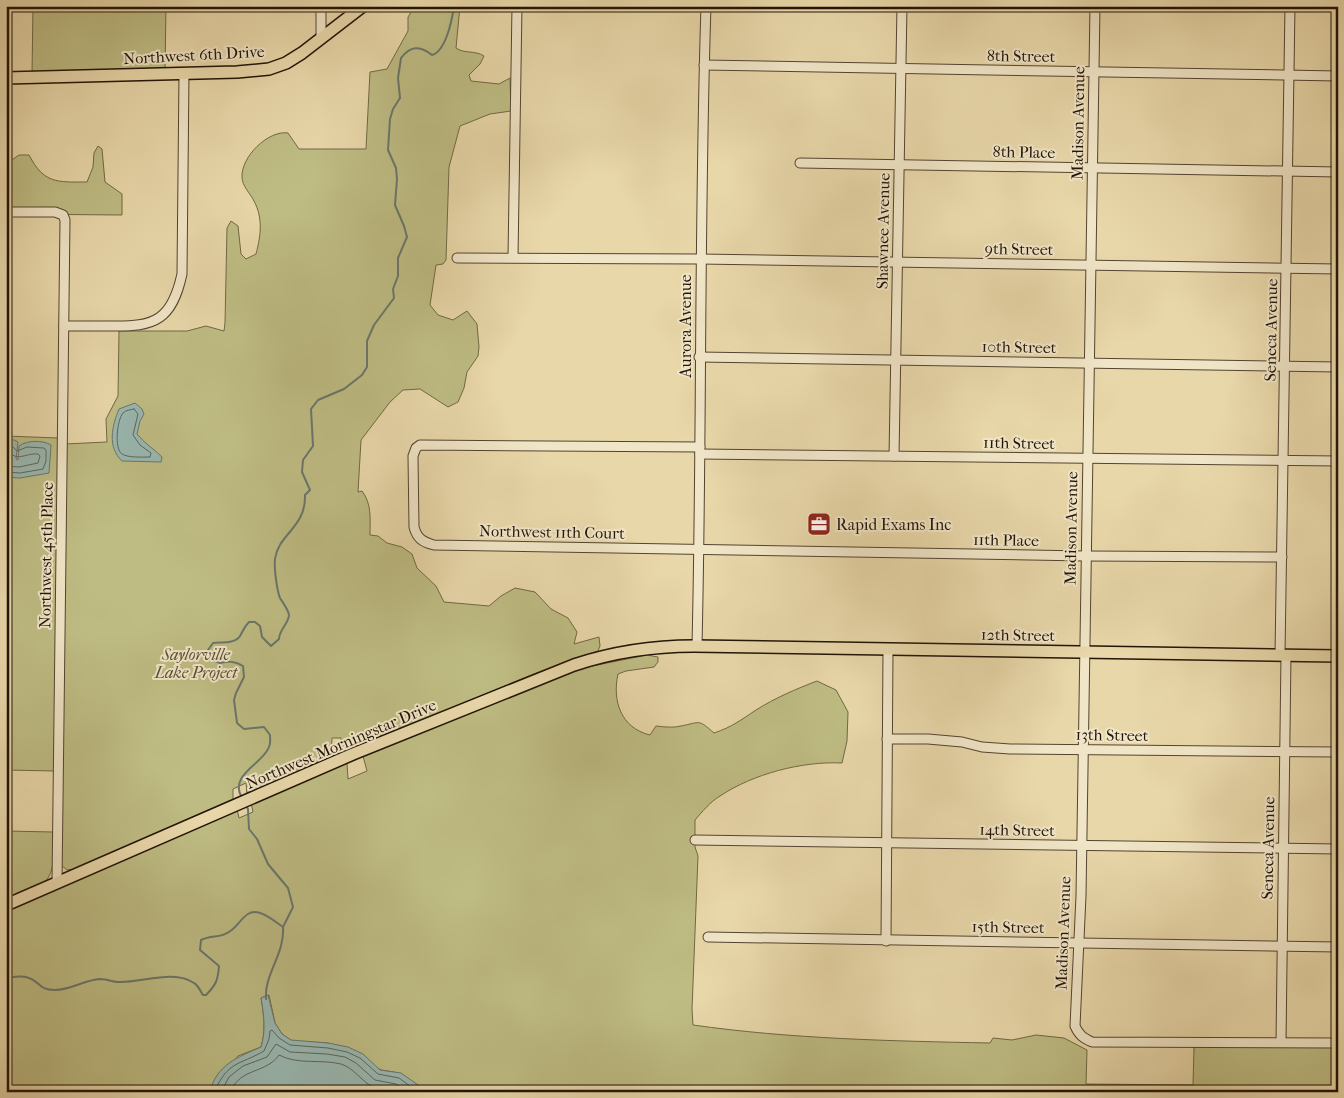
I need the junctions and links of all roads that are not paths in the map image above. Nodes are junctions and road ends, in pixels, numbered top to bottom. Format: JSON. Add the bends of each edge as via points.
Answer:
{"nodes":[{"id":1,"x":321,"y":6,"type":"edge"},
{"id":2,"x":363,"y":6,"type":"edge"},
{"id":3,"x":517,"y":6,"type":"edge"},
{"id":4,"x":706,"y":6,"type":"edge"},
{"id":5,"x":902,"y":6,"type":"edge"},
{"id":6,"x":1095,"y":6,"type":"edge"},
{"id":7,"x":1290,"y":6,"type":"edge"},
{"id":8,"x":322,"y":39,"type":"junction"},
{"id":9,"x":704,"y":65,"type":"junction"},
{"id":10,"x":900,"y":69,"type":"junction"},
{"id":11,"x":1094,"y":72,"type":"junction"},
{"id":12,"x":184,"y":74,"type":"junction"},
{"id":13,"x":1289,"y":75,"type":"junction"},
{"id":14,"x":1338,"y":76,"type":"edge"},
{"id":15,"x":6,"y":78,"type":"edge"},
{"id":16,"x":800,"y":163,"type":"dead end"},
{"id":17,"x":899,"y":166,"type":"junction"},
{"id":18,"x":1092,"y":168,"type":"junction"},
{"id":19,"x":1288,"y":172,"type":"junction"},
{"id":20,"x":1338,"y":172,"type":"edge"},
{"id":21,"x":6,"y":212,"type":"edge"},
{"id":22,"x":513,"y":257,"type":"junction"},
{"id":23,"x":457,"y":258,"type":"dead end"},
{"id":24,"x":700,"y":259,"type":"junction"},
{"id":25,"x":897,"y":262,"type":"junction"},
{"id":26,"x":1090,"y":265,"type":"junction"},
{"id":27,"x":1287,"y":268,"type":"junction"},
{"id":28,"x":1338,"y":269,"type":"edge"},
{"id":29,"x":64,"y":326,"type":"junction"},
{"id":30,"x":699,"y":357,"type":"junction"},
{"id":31,"x":896,"y":359,"type":"junction"},
{"id":32,"x":1088,"y":363,"type":"junction"},
{"id":33,"x":1286,"y":366,"type":"junction"},
{"id":34,"x":1338,"y":367,"type":"edge"},
{"id":35,"x":700,"y":451,"type":"junction"},
{"id":36,"x":894,"y":456,"type":"junction"},
{"id":37,"x":1087,"y":458,"type":"junction"},
{"id":38,"x":1284,"y":461,"type":"junction"},
{"id":39,"x":1338,"y":461,"type":"edge"},
{"id":40,"x":414,"y":527,"type":"joint"},
{"id":41,"x":699,"y":549,"type":"junction"},
{"id":42,"x":1086,"y":556,"type":"junction"},
{"id":43,"x":1282,"y":557,"type":"junction"},
{"id":44,"x":697,"y":646,"type":"junction"},
{"id":45,"x":888,"y":650,"type":"junction"},
{"id":46,"x":1084,"y":653,"type":"junction"},
{"id":47,"x":1283,"y":655,"type":"junction"},
{"id":48,"x":1338,"y":656,"type":"edge"},
{"id":49,"x":887,"y":739,"type":"junction"},
{"id":50,"x":1082,"y":749,"type":"junction"},
{"id":51,"x":1285,"y":751,"type":"junction"},
{"id":52,"x":1338,"y":752,"type":"edge"},
{"id":53,"x":695,"y":840,"type":"dead end"},
{"id":54,"x":886,"y":843,"type":"junction"},
{"id":55,"x":1081,"y":846,"type":"junction"},
{"id":56,"x":1283,"y":848,"type":"junction"},
{"id":57,"x":1338,"y":849,"type":"edge"},
{"id":58,"x":56,"y":882,"type":"junction"},
{"id":59,"x":6,"y":905,"type":"edge"},
{"id":60,"x":708,"y":937,"type":"dead end"},
{"id":61,"x":886,"y":941,"type":"junction"},
{"id":62,"x":1079,"y":943,"type":"junction"},
{"id":63,"x":1282,"y":946,"type":"junction"},
{"id":64,"x":1338,"y":947,"type":"edge"},
{"id":65,"x":1281,"y":1042,"type":"junction"},
{"id":66,"x":1338,"y":1043,"type":"edge"}],
"edges":[{"from":1,"to":8,"type":"street"},
{"from":2,"to":8,"type":"main road","name":"Northwest 6th Drive"},
{"from":3,"to":22,"type":"street"},
{"from":4,"to":9,"type":"street","name":"Aurora Avenue"},
{"from":5,"to":10,"type":"street","name":"Shawnee Avenue"},
{"from":6,"to":11,"type":"street","name":"Madison Avenue"},
{"from":7,"to":13,"type":"street","name":"Seneca Avenue"},
{"from":8,"to":12,"type":"main road","name":"Northwest 6th Drive","via":[[294,59],[269,69]]},
{"from":9,"to":10,"type":"street","name":"8th Street"},
{"from":9,"to":24,"type":"street","name":"Aurora Avenue"},
{"from":10,"to":11,"type":"street","name":"8th Street"},
{"from":10,"to":17,"type":"street","name":"Shawnee Avenue"},
{"from":11,"to":13,"type":"street","name":"8th Street"},
{"from":11,"to":18,"type":"street","name":"Madison Avenue"},
{"from":12,"to":15,"type":"main road","name":"Northwest 6th Drive"},
{"from":12,"to":29,"type":"street","via":[[182,274],[179,289],[168,310],[144,325]]},
{"from":13,"to":14,"type":"street","name":"8th Street"},
{"from":13,"to":19,"type":"street","name":"Seneca Avenue"},
{"from":16,"to":17,"type":"street","name":"8th Place"},
{"from":17,"to":18,"type":"street","name":"8th Place"},
{"from":17,"to":25,"type":"street","name":"Shawnee Avenue"},
{"from":18,"to":19,"type":"street","name":"8th Place"},
{"from":18,"to":26,"type":"street","name":"Madison Avenue"},
{"from":19,"to":20,"type":"street","name":"8th Place"},
{"from":19,"to":27,"type":"street","name":"Seneca Avenue"},
{"from":21,"to":29,"type":"street","name":"Northwest 45th Place","via":[[55,212],[66,220]]},
{"from":22,"to":23,"type":"street","name":"9th Street"},
{"from":22,"to":24,"type":"street","name":"9th Street"},
{"from":24,"to":25,"type":"street","name":"9th Street"},
{"from":24,"to":30,"type":"street","name":"Aurora Avenue"},
{"from":25,"to":26,"type":"street","name":"9th Street"},
{"from":25,"to":31,"type":"street","name":"Shawnee Avenue"},
{"from":26,"to":27,"type":"street","name":"9th Street"},
{"from":26,"to":32,"type":"street","name":"Madison Avenue"},
{"from":27,"to":28,"type":"street","name":"9th Street"},
{"from":27,"to":33,"type":"street","name":"Seneca Avenue"},
{"from":29,"to":58,"type":"street","name":"Northwest 45th Place"},
{"from":30,"to":31,"type":"street","name":"10th Street"},
{"from":30,"to":35,"type":"street","name":"Aurora Avenue"},
{"from":31,"to":32,"type":"street","name":"10th Street"},
{"from":31,"to":36,"type":"street","name":"Shawnee Avenue"},
{"from":32,"to":33,"type":"street","name":"10th Street"},
{"from":32,"to":37,"type":"street","name":"Madison Avenue"},
{"from":33,"to":34,"type":"street","name":"10th Street"},
{"from":33,"to":38,"type":"street","name":"Seneca Avenue"},
{"from":35,"to":36,"type":"street","name":"11th Street"},
{"from":35,"to":40,"type":"street","name":"11th Street","via":[[424,444],[416,448],[413,456]]},
{"from":35,"to":41,"type":"street","name":"Aurora Avenue"},
{"from":36,"to":37,"type":"street","name":"11th Street"},
{"from":37,"to":38,"type":"street","name":"11th Street"},
{"from":37,"to":42,"type":"street","name":"Madison Avenue"},
{"from":38,"to":39,"type":"street","name":"11th Street"},
{"from":38,"to":43,"type":"street","name":"Seneca Avenue"},
{"from":40,"to":41,"type":"street","name":"Northwest 11th Court","via":[[420,540],[434,545]]},
{"from":41,"to":42,"type":"street","name":"11th Place"},
{"from":41,"to":44,"type":"street","name":"Aurora Avenue"},
{"from":42,"to":43,"type":"street","name":"11th Place"},
{"from":42,"to":46,"type":"street","name":"Madison Avenue"},
{"from":43,"to":47,"type":"street","name":"Seneca Avenue"},
{"from":44,"to":45,"type":"main road","name":"12th Street"},
{"from":44,"to":58,"type":"main road","name":"Northwest Morningstar Drive","via":[[631,651],[574,665],[355,753]]},
{"from":45,"to":46,"type":"main road","name":"12th Street"},
{"from":45,"to":49,"type":"street"},
{"from":46,"to":47,"type":"main road","name":"12th Street"},
{"from":46,"to":50,"type":"street","name":"Madison Avenue"},
{"from":47,"to":48,"type":"main road","name":"12th Street"},
{"from":47,"to":51,"type":"street","name":"Seneca Avenue"},
{"from":49,"to":50,"type":"street","name":"13th Street","via":[[962,742],[992,748]]},
{"from":49,"to":54,"type":"street"},
{"from":50,"to":51,"type":"street","name":"13th Street"},
{"from":50,"to":55,"type":"street","name":"Madison Avenue"},
{"from":51,"to":52,"type":"street","name":"13th Street"},
{"from":51,"to":56,"type":"street","name":"Seneca Avenue"},
{"from":53,"to":54,"type":"street","name":"14th Street"},
{"from":54,"to":55,"type":"street","name":"14th Street"},
{"from":54,"to":61,"type":"street"},
{"from":55,"to":56,"type":"street","name":"14th Street"},
{"from":55,"to":62,"type":"street","name":"Madison Avenue"},
{"from":56,"to":57,"type":"street","name":"14th Street"},
{"from":56,"to":63,"type":"street","name":"Seneca Avenue"},
{"from":58,"to":59,"type":"main road","name":"Northwest Morningstar Drive"},
{"from":60,"to":61,"type":"street","name":"15th Street"},
{"from":61,"to":62,"type":"street","name":"15th Street"},
{"from":62,"to":63,"type":"street","name":"15th Street"},
{"from":62,"to":65,"type":"street","name":"Madison Avenue","via":[[1075,1026],[1082,1038],[1092,1042]]},
{"from":63,"to":64,"type":"street","name":"15th Street"},
{"from":63,"to":65,"type":"street","name":"Seneca Avenue"},
{"from":65,"to":66,"type":"street"}]}
